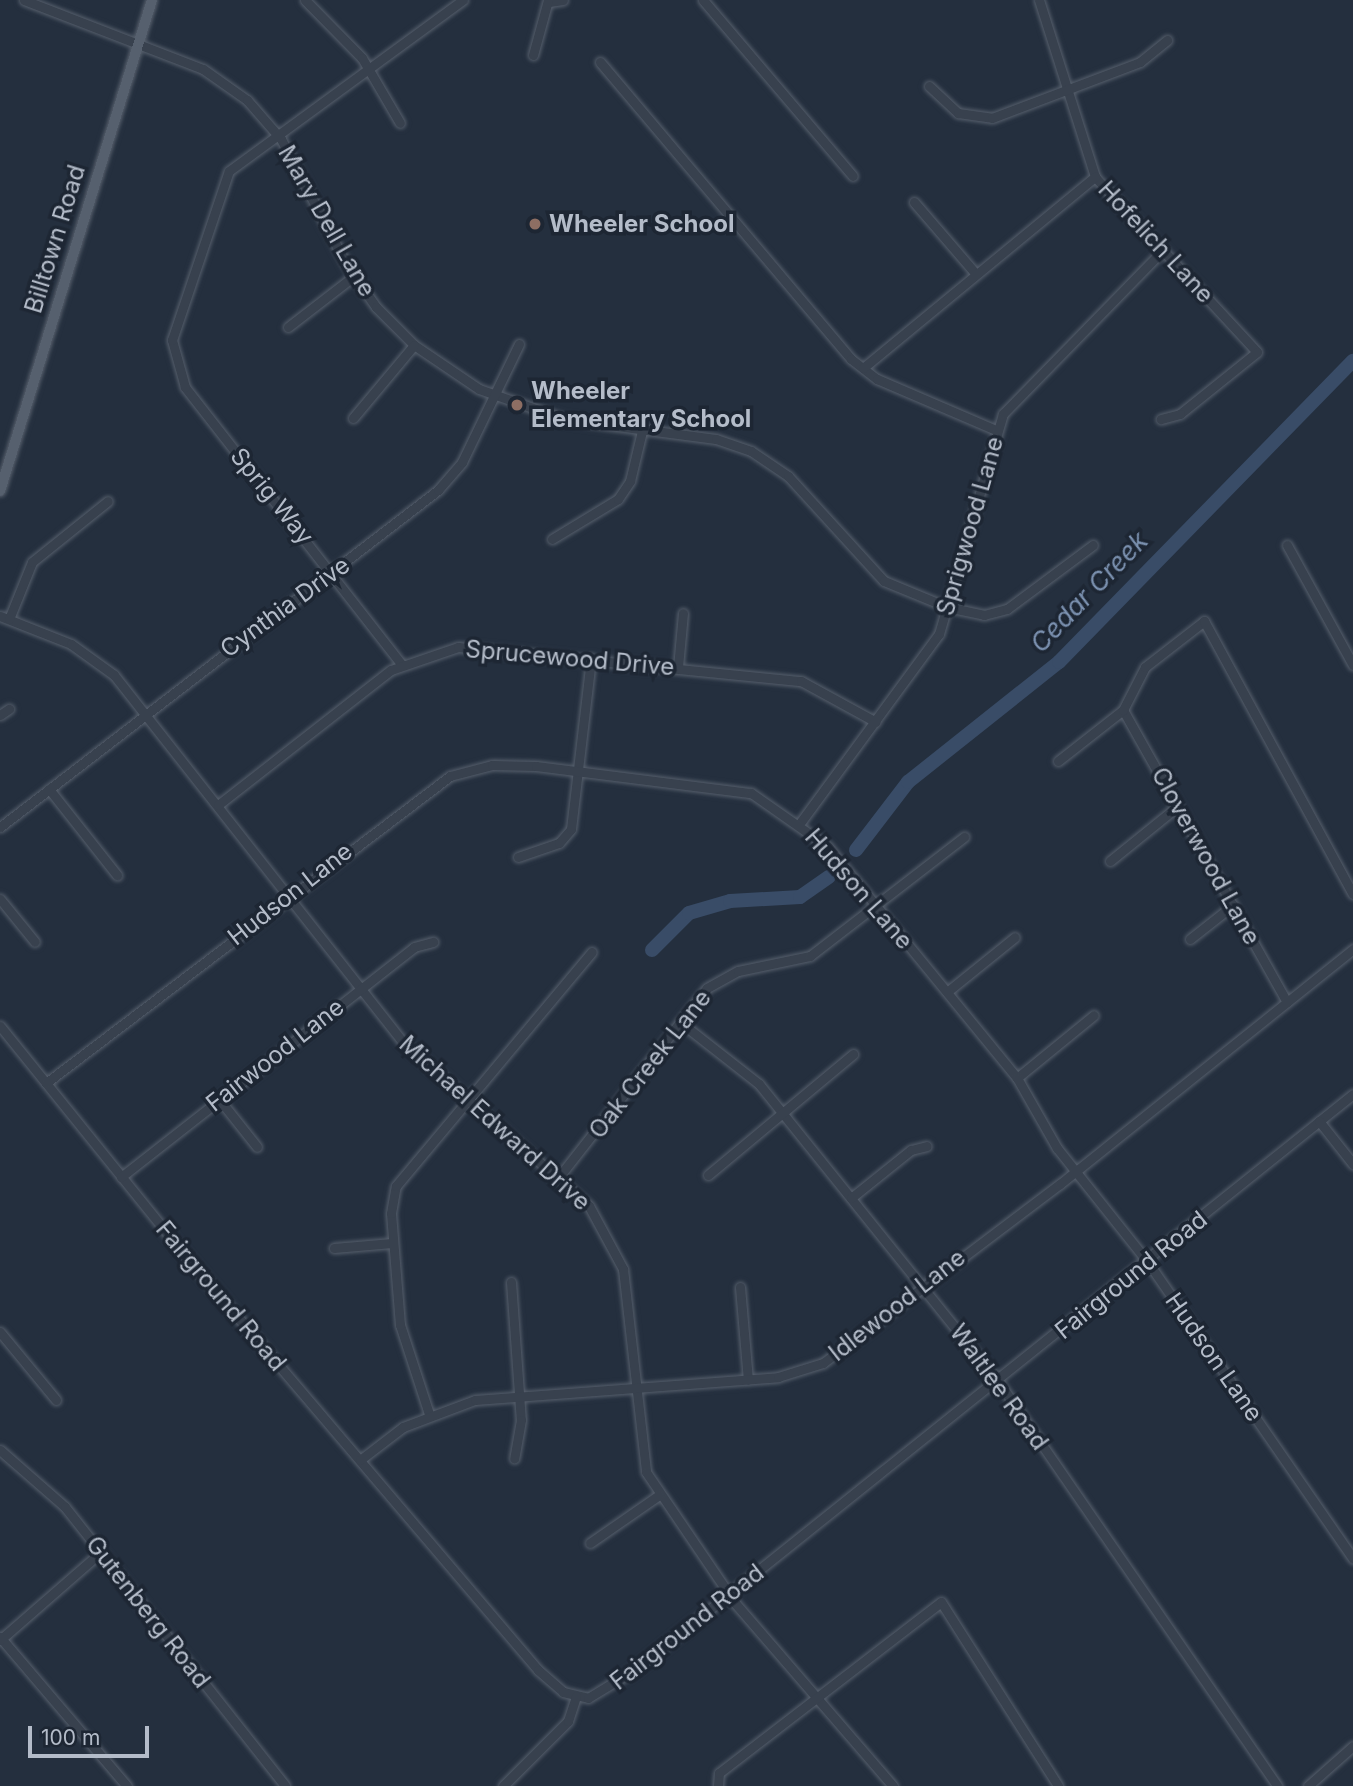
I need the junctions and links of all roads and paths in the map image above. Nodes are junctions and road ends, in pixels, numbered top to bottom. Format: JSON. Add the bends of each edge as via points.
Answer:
{"nodes":[{"id":1,"x":24,"y":0,"type":"edge"},
{"id":2,"x":152,"y":0,"type":"edge"},
{"id":3,"x":305,"y":0,"type":"edge"},
{"id":4,"x":463,"y":0,"type":"edge"},
{"id":5,"x":563,"y":0,"type":"edge"},
{"id":6,"x":704,"y":0,"type":"edge"},
{"id":7,"x":1039,"y":0,"type":"edge"},
{"id":8,"x":548,"y":1,"type":"edge"},
{"id":9,"x":1167,"y":40,"type":"dead end"},
{"id":10,"x":137,"y":46,"type":"junction"},
{"id":11,"x":533,"y":55,"type":"dead end"},
{"id":12,"x":600,"y":62,"type":"dead end"},
{"id":13,"x":368,"y":67,"type":"junction"},
{"id":14,"x":929,"y":86,"type":"dead end"},
{"id":15,"x":1067,"y":91,"type":"junction"},
{"id":16,"x":400,"y":123,"type":"dead end"},
{"id":17,"x":276,"y":133,"type":"junction"},
{"id":18,"x":853,"y":176,"type":"dead end"},
{"id":19,"x":1095,"y":177,"type":"junction"},
{"id":20,"x":914,"y":202,"type":"dead end"},
{"id":21,"x":1163,"y":250,"type":"junction"},
{"id":22,"x":976,"y":274,"type":"junction"},
{"id":23,"x":354,"y":276,"type":"junction"},
{"id":24,"x":288,"y":327,"type":"dead end"},
{"id":25,"x":519,"y":344,"type":"dead end"},
{"id":26,"x":414,"y":345,"type":"junction"},
{"id":27,"x":863,"y":368,"type":"junction"},
{"id":28,"x":493,"y":395,"type":"junction"},
{"id":29,"x":353,"y":418,"type":"dead end"},
{"id":30,"x":1161,"y":419,"type":"dead end"},
{"id":31,"x":996,"y":430,"type":"junction"},
{"id":32,"x":642,"y":431,"type":"junction"},
{"id":33,"x":0,"y":491,"type":"edge"},
{"id":34,"x":108,"y":501,"type":"dead end"},
{"id":35,"x":552,"y":539,"type":"dead end"},
{"id":36,"x":1093,"y":545,"type":"dead end"},
{"id":37,"x":1287,"y":545,"type":"dead end"},
{"id":38,"x":333,"y":573,"type":"junction"},
{"id":39,"x":947,"y":607,"type":"junction"},
{"id":40,"x":683,"y":613,"type":"dead end"},
{"id":41,"x":5,"y":617,"type":"edge"},
{"id":42,"x":591,"y":658,"type":"junction"},
{"id":43,"x":402,"y":665,"type":"junction"},
{"id":44,"x":1353,"y":665,"type":"edge"},
{"id":45,"x":678,"y":667,"type":"junction"},
{"id":46,"x":9,"y":709,"type":"dead end"},
{"id":47,"x":1123,"y":710,"type":"junction"},
{"id":48,"x":146,"y":712,"type":"junction"},
{"id":49,"x":0,"y":715,"type":"edge"},
{"id":50,"x":876,"y":722,"type":"junction"},
{"id":51,"x":1058,"y":761,"type":"dead end"},
{"id":52,"x":579,"y":771,"type":"junction"},
{"id":53,"x":49,"y":789,"type":"junction"},
{"id":54,"x":218,"y":805,"type":"junction"},
{"id":55,"x":1178,"y":806,"type":"junction"},
{"id":56,"x":800,"y":823,"type":"junction"},
{"id":57,"x":0,"y":827,"type":"edge"},
{"id":58,"x":964,"y":837,"type":"dead end"},
{"id":59,"x":518,"y":858,"type":"dead end"},
{"id":60,"x":1110,"y":861,"type":"dead end"},
{"id":61,"x":117,"y":875,"type":"dead end"},
{"id":62,"x":1353,"y":894,"type":"edge"},
{"id":63,"x":288,"y":895,"type":"junction"},
{"id":64,"x":0,"y":899,"type":"edge"},
{"id":65,"x":1233,"y":905,"type":"junction"},
{"id":66,"x":878,"y":906,"type":"junction"},
{"id":67,"x":1014,"y":937,"type":"dead end"},
{"id":68,"x":1190,"y":939,"type":"dead end"},
{"id":69,"x":433,"y":942,"type":"dead end"},
{"id":70,"x":35,"y":943,"type":"dead end"},
{"id":71,"x":1353,"y":949,"type":"edge"},
{"id":72,"x":592,"y":952,"type":"dead end"},
{"id":73,"x":360,"y":989,"type":"junction"},
{"id":74,"x":947,"y":992,"type":"junction"},
{"id":75,"x":1287,"y":1002,"type":"junction"},
{"id":76,"x":1094,"y":1015,"type":"dead end"},
{"id":77,"x":680,"y":1022,"type":"junction"},
{"id":78,"x":0,"y":1026,"type":"edge"},
{"id":79,"x":853,"y":1054,"type":"dead end"},
{"id":80,"x":1017,"y":1078,"type":"junction"},
{"id":81,"x":46,"y":1083,"type":"junction"},
{"id":82,"x":1353,"y":1094,"type":"edge"},
{"id":83,"x":219,"y":1099,"type":"junction"},
{"id":84,"x":466,"y":1099,"type":"junction"},
{"id":85,"x":782,"y":1111,"type":"junction"},
{"id":86,"x":1319,"y":1121,"type":"junction"},
{"id":87,"x":927,"y":1146,"type":"dead end"},
{"id":88,"x":257,"y":1147,"type":"dead end"},
{"id":89,"x":1353,"y":1164,"type":"edge"},
{"id":90,"x":1076,"y":1171,"type":"junction"},
{"id":91,"x":708,"y":1175,"type":"dead end"},
{"id":92,"x":121,"y":1177,"type":"junction"},
{"id":93,"x":558,"y":1178,"type":"junction"},
{"id":94,"x":851,"y":1198,"type":"junction"},
{"id":95,"x":392,"y":1243,"type":"junction"},
{"id":96,"x":334,"y":1248,"type":"dead end"},
{"id":97,"x":1147,"y":1261,"type":"junction"},
{"id":98,"x":511,"y":1282,"type":"dead end"},
{"id":99,"x":922,"y":1286,"type":"junction"},
{"id":100,"x":740,"y":1287,"type":"dead end"},
{"id":101,"x":0,"y":1332,"type":"edge"},
{"id":102,"x":748,"y":1380,"type":"junction"},
{"id":103,"x":998,"y":1381,"type":"junction"},
{"id":104,"x":634,"y":1388,"type":"junction"},
{"id":105,"x":519,"y":1396,"type":"junction"},
{"id":106,"x":57,"y":1400,"type":"dead end"},
{"id":107,"x":429,"y":1414,"type":"junction"},
{"id":108,"x":0,"y":1450,"type":"edge"},
{"id":109,"x":514,"y":1458,"type":"dead end"},
{"id":110,"x":360,"y":1460,"type":"junction"},
{"id":111,"x":659,"y":1496,"type":"junction"},
{"id":112,"x":590,"y":1543,"type":"dead end"},
{"id":113,"x":101,"y":1552,"type":"junction"},
{"id":114,"x":1353,"y":1559,"type":"edge"},
{"id":115,"x":729,"y":1594,"type":"junction"},
{"id":116,"x":1,"y":1639,"type":"edge"},
{"id":117,"x":576,"y":1696,"type":"junction"},
{"id":118,"x":815,"y":1696,"type":"junction"},
{"id":119,"x":1353,"y":1746,"type":"edge"},
{"id":120,"x":717,"y":1782,"type":"edge"},
{"id":121,"x":127,"y":1786,"type":"edge"},
{"id":122,"x":285,"y":1786,"type":"edge"},
{"id":123,"x":503,"y":1786,"type":"edge"},
{"id":124,"x":893,"y":1786,"type":"edge"},
{"id":125,"x":1058,"y":1786,"type":"edge"},
{"id":126,"x":1278,"y":1786,"type":"edge"},
{"id":127,"x":1308,"y":1786,"type":"edge"}],
"edges":[{"from":1,"to":10,"type":"street","name":"Mary Dell Lane"},
{"from":2,"to":10,"type":"main road","name":"Billtown Road"},
{"from":3,"to":13,"type":"street"},
{"from":4,"to":13,"type":"street"},
{"from":5,"to":8,"type":"street"},
{"from":6,"to":18,"type":"street"},
{"from":7,"to":15,"type":"street","name":"Hofelich Lane"},
{"from":8,"to":11,"type":"street"},
{"from":9,"to":15,"type":"street","via":[[1140,62]]},
{"from":10,"to":17,"type":"street","name":"Mary Dell Lane","via":[[219,78]]},
{"from":10,"to":33,"type":"main road","name":"Billtown Road"},
{"from":12,"to":27,"type":"street"},
{"from":13,"to":16,"type":"street"},
{"from":13,"to":17,"type":"street"},
{"from":14,"to":15,"type":"street","via":[[951,108],[978,120]]},
{"from":15,"to":19,"type":"street","name":"Hofelich Lane"},
{"from":17,"to":23,"type":"street","name":"Mary Dell Lane"},
{"from":17,"to":38,"type":"street","name":"Sprig Way","via":[[235,164],[220,186],[174,330],[173,358],[185,387]]},
{"from":19,"to":21,"type":"street","name":"Hofelich Lane"},
{"from":19,"to":22,"type":"street"},
{"from":20,"to":22,"type":"street"},
{"from":21,"to":30,"type":"street","name":"Hofelich Lane","via":[[1257,352],[1180,414]]},
{"from":21,"to":31,"type":"street","name":"Sprigwood Lane","via":[[1016,396]]},
{"from":22,"to":27,"type":"street"},
{"from":23,"to":24,"type":"street"},
{"from":23,"to":26,"type":"street","name":"Mary Dell Lane"},
{"from":25,"to":28,"type":"street","name":"Cynthia Drive"},
{"from":26,"to":28,"type":"street","name":"Mary Dell Lane"},
{"from":26,"to":29,"type":"street"},
{"from":27,"to":31,"type":"street"},
{"from":28,"to":32,"type":"street","name":"Mary Dell Lane","via":[[564,419]]},
{"from":28,"to":38,"type":"street","name":"Cynthia Drive","via":[[446,484]]},
{"from":31,"to":39,"type":"street","name":"Sprigwood Lane"},
{"from":32,"to":35,"type":"street","via":[[630,481],[618,499]]},
{"from":32,"to":39,"type":"street","name":"Mary Dell Lane","via":[[716,439],[766,458],[884,581]]},
{"from":34,"to":41,"type":"street","via":[[32,562]]},
{"from":36,"to":39,"type":"street","name":"Mary Dell Lane","via":[[999,612]]},
{"from":37,"to":44,"type":"street"},
{"from":38,"to":43,"type":"street","name":"Sprig Way"},
{"from":38,"to":48,"type":"street","name":"Cynthia Drive"},
{"from":39,"to":50,"type":"street","name":"Sprigwood Lane","via":[[935,642]]},
{"from":40,"to":45,"type":"street"},
{"from":41,"to":48,"type":"street","name":"Michael Edward Drive","via":[[89,654]]},
{"from":42,"to":43,"type":"street","name":"Sprucewood Drive","via":[[458,647]]},
{"from":42,"to":45,"type":"street","name":"Sprucewood Drive"},
{"from":42,"to":52,"type":"street"},
{"from":43,"to":54,"type":"street","name":"Sprucewood Drive"},
{"from":45,"to":50,"type":"street","name":"Sprucewood Drive","via":[[811,683]]},
{"from":46,"to":49,"type":"street"},
{"from":47,"to":51,"type":"street"},
{"from":47,"to":55,"type":"street","name":"Cloverwood Lane"},
{"from":47,"to":62,"type":"street","via":[[1145,667],[1204,621]]},
{"from":48,"to":53,"type":"street","name":"Cynthia Drive"},
{"from":48,"to":54,"type":"street","name":"Michael Edward Drive"},
{"from":50,"to":56,"type":"street","name":"Sprigwood Lane"},
{"from":52,"to":56,"type":"street","name":"Hudson Lane","via":[[739,790]]},
{"from":52,"to":59,"type":"street","via":[[568,834],[550,848]]},
{"from":52,"to":63,"type":"street","name":"Hudson Lane","via":[[504,764],[450,776]]},
{"from":53,"to":57,"type":"street","name":"Cynthia Drive"},
{"from":53,"to":61,"type":"street"},
{"from":54,"to":63,"type":"street","name":"Michael Edward Drive"},
{"from":55,"to":60,"type":"street"},
{"from":55,"to":65,"type":"street","name":"Cloverwood Lane"},
{"from":56,"to":66,"type":"street","name":"Hudson Lane"},
{"from":58,"to":66,"type":"street","name":"Oak Creek Lane"},
{"from":63,"to":73,"type":"street","name":"Michael Edward Drive"},
{"from":63,"to":81,"type":"street","name":"Hudson Lane"},
{"from":64,"to":70,"type":"street"},
{"from":65,"to":68,"type":"street"},
{"from":65,"to":75,"type":"street","name":"Cloverwood Lane"},
{"from":66,"to":74,"type":"street","name":"Hudson Lane"},
{"from":66,"to":77,"type":"street","name":"Oak Creek Lane","via":[[810,956],[718,980]]},
{"from":67,"to":74,"type":"street"},
{"from":69,"to":73,"type":"street","name":"Fairwood Lane","via":[[414,947]]},
{"from":71,"to":75,"type":"street","name":"Idlewood Lane"},
{"from":72,"to":84,"type":"street"},
{"from":73,"to":83,"type":"street","name":"Fairwood Lane"},
{"from":73,"to":84,"type":"street","name":"Michael Edward Drive","via":[[402,1041]]},
{"from":74,"to":80,"type":"street","name":"Hudson Lane"},
{"from":75,"to":90,"type":"street","name":"Idlewood Lane"},
{"from":76,"to":80,"type":"street"},
{"from":77,"to":85,"type":"street","name":"Waltlee Road","via":[[742,1068]]},
{"from":77,"to":93,"type":"street","name":"Oak Creek Lane"},
{"from":78,"to":81,"type":"street","name":"Fairground Road"},
{"from":79,"to":85,"type":"street"},
{"from":80,"to":90,"type":"street","name":"Hudson Lane"},
{"from":81,"to":92,"type":"street","name":"Fairground Road"},
{"from":82,"to":86,"type":"street","name":"Fairground Road"},
{"from":83,"to":88,"type":"street"},
{"from":83,"to":92,"type":"street","name":"Fairwood Lane"},
{"from":84,"to":93,"type":"street","name":"Michael Edward Drive"},
{"from":84,"to":95,"type":"street","via":[[396,1186]]},
{"from":85,"to":91,"type":"street"},
{"from":85,"to":94,"type":"street","name":"Waltlee Road"},
{"from":86,"to":89,"type":"street"},
{"from":86,"to":97,"type":"street","name":"Fairground Road"},
{"from":87,"to":94,"type":"street","via":[[911,1150]]},
{"from":90,"to":97,"type":"street","name":"Hudson Lane"},
{"from":90,"to":99,"type":"street","name":"Idlewood Lane"},
{"from":92,"to":110,"type":"street","name":"Fairground Road"},
{"from":93,"to":104,"type":"street","name":"Michael Edward Drive","via":[[604,1226],[622,1269]]},
{"from":94,"to":99,"type":"street","name":"Waltlee Road"},
{"from":95,"to":96,"type":"street"},
{"from":95,"to":107,"type":"street","via":[[403,1340]]},
{"from":97,"to":103,"type":"street","name":"Fairground Road"},
{"from":97,"to":114,"type":"street","name":"Hudson Lane"},
{"from":98,"to":105,"type":"street"},
{"from":99,"to":102,"type":"street","name":"Idlewood Lane","via":[[823,1363]]},
{"from":99,"to":103,"type":"street","name":"Waltlee Road"},
{"from":100,"to":102,"type":"street"},
{"from":101,"to":106,"type":"street"},
{"from":102,"to":104,"type":"street","name":"Idlewood Lane"},
{"from":103,"to":115,"type":"street","name":"Fairground Road"},
{"from":103,"to":126,"type":"street","name":"Waltlee Road"},
{"from":104,"to":105,"type":"street","name":"Idlewood Lane"},
{"from":104,"to":111,"type":"street","name":"Michael Edward Drive","via":[[641,1460]]},
{"from":105,"to":107,"type":"street","name":"Idlewood Lane","via":[[475,1399]]},
{"from":105,"to":109,"type":"street"},
{"from":107,"to":110,"type":"street","name":"Idlewood Lane","via":[[391,1433]]},
{"from":108,"to":113,"type":"street","name":"Gutenberg Road","via":[[54,1495]]},
{"from":110,"to":117,"type":"street","name":"Fairground Road","via":[[538,1670]]},
{"from":111,"to":112,"type":"street"},
{"from":111,"to":115,"type":"street","name":"Michael Edward Drive"},
{"from":113,"to":116,"type":"street"},
{"from":113,"to":122,"type":"street","name":"Gutenberg Road"},
{"from":115,"to":117,"type":"street","name":"Fairground Road","via":[[609,1689]]},
{"from":115,"to":118,"type":"street","name":"Michael Edward Drive"},
{"from":116,"to":121,"type":"street"},
{"from":117,"to":123,"type":"street","via":[[568,1721]]},
{"from":118,"to":120,"type":"street"},
{"from":118,"to":124,"type":"street","name":"Michael Edward Drive"},
{"from":118,"to":125,"type":"street","via":[[941,1602]]},
{"from":119,"to":127,"type":"street"}]}
